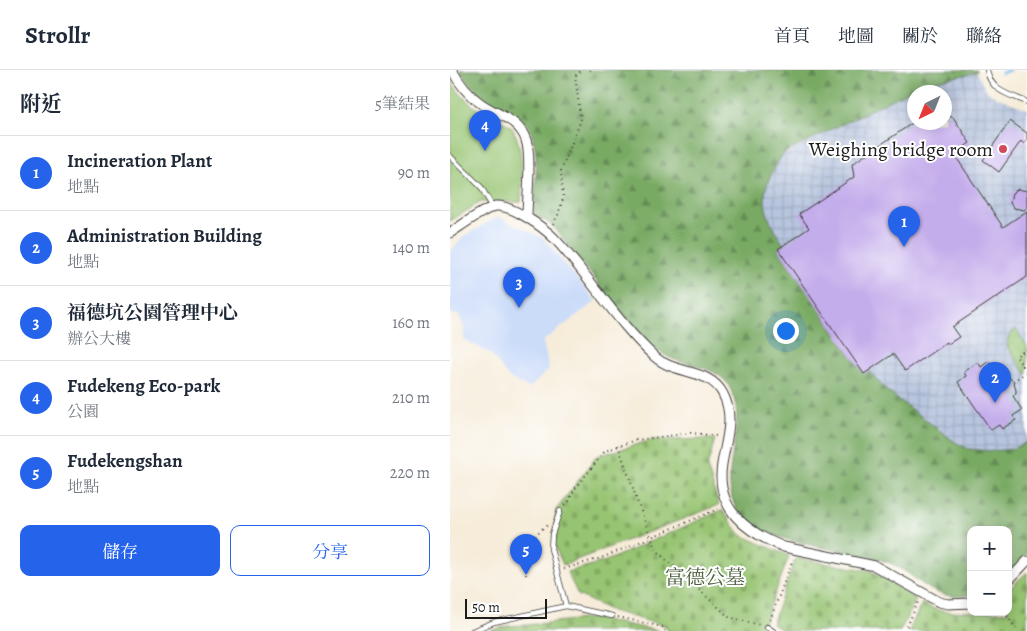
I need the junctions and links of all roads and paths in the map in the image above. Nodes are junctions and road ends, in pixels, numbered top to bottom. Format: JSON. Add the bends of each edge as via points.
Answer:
{"nodes":[{"id":1,"x":452,"y":70,"type":"edge"},
{"id":2,"x":582,"y":70,"type":"edge"},
{"id":3,"x":590,"y":70,"type":"edge"},
{"id":4,"x":595,"y":70,"type":"edge"},
{"id":5,"x":987,"y":70,"type":"edge"},
{"id":6,"x":1027,"y":102,"type":"edge"},
{"id":7,"x":450,"y":156,"type":"edge"},
{"id":8,"x":492,"y":207,"type":"junction"},
{"id":9,"x":526,"y":217,"type":"junction"},
{"id":10,"x":548,"y":232,"type":"junction"},
{"id":11,"x":450,"y":233,"type":"edge"},
{"id":12,"x":1027,"y":349,"type":"edge"},
{"id":13,"x":1022,"y":364,"type":"junction"},
{"id":14,"x":1027,"y":364,"type":"edge"},
{"id":15,"x":1027,"y":372,"type":"edge"},
{"id":16,"x":1013,"y":381,"type":"dead end"},
{"id":17,"x":728,"y":438,"type":"junction"},
{"id":18,"x":618,"y":445,"type":"junction"},
{"id":19,"x":727,"y":505,"type":"junction"},
{"id":20,"x":560,"y":510,"type":"joint"},
{"id":21,"x":552,"y":534,"type":"junction"},
{"id":22,"x":652,"y":536,"type":"junction"},
{"id":23,"x":797,"y":550,"type":"junction"},
{"id":24,"x":1027,"y":561,"type":"edge"},
{"id":25,"x":557,"y":571,"type":"junction"},
{"id":26,"x":526,"y":576,"type":"dead end"},
{"id":27,"x":1012,"y":577,"type":"edge"},
{"id":28,"x":922,"y":593,"type":"junction"},
{"id":29,"x":967,"y":603,"type":"edge"},
{"id":30,"x":566,"y":606,"type":"junction"},
{"id":31,"x":612,"y":616,"type":"joint"},
{"id":32,"x":1007,"y":616,"type":"edge"},
{"id":33,"x":767,"y":627,"type":"junction"},
{"id":34,"x":472,"y":631,"type":"edge"},
{"id":35,"x":665,"y":631,"type":"edge"},
{"id":36,"x":773,"y":631,"type":"edge"},
{"id":37,"x":904,"y":631,"type":"edge"},
{"id":38,"x":1018,"y":631,"type":"edge"}],
"edges":[{"from":1,"to":9,"type":"street","via":[[460,85],[479,102],[515,122],[526,141]]},
{"from":2,"to":10,"type":"path","via":[[575,76],[581,120],[561,171],[563,198],[558,215]]},
{"from":3,"to":4,"type":"path"},
{"from":5,"to":6,"type":"lane","via":[[992,85]]},
{"from":7,"to":8,"type":"lane","via":[[481,187]]},
{"from":8,"to":9,"type":"street","via":[[508,209]]},
{"from":8,"to":11,"type":"street"},
{"from":9,"to":10,"type":"street"},
{"from":10,"to":17,"type":"street","via":[[656,358],[715,383],[729,412]]},
{"from":12,"to":13,"type":"path","via":[[1016,356]]},
{"from":13,"to":14,"type":"path"},
{"from":13,"to":15,"type":"path"},
{"from":15,"to":16,"type":"path"},
{"from":17,"to":18,"type":"path","via":[[691,433]]},
{"from":17,"to":19,"type":"street","via":[[721,472]]},
{"from":18,"to":20,"type":"path","via":[[605,451]]},
{"from":18,"to":22,"type":"path"},
{"from":19,"to":22,"type":"path"},
{"from":19,"to":23,"type":"street","via":[[745,526],[771,542]]},
{"from":20,"to":21,"type":"lane"},
{"from":21,"to":25,"type":"lane","via":[[551,549]]},
{"from":21,"to":26,"type":"path","via":[[547,525],[541,529],[530,549]]},
{"from":22,"to":25,"type":"path"},
{"from":22,"to":33,"type":"path","via":[[661,555],[729,617]]},
{"from":23,"to":28,"type":"street","via":[[875,566]]},
{"from":23,"to":33,"type":"path"},
{"from":24,"to":27,"type":"street"},
{"from":25,"to":30,"type":"lane"},
{"from":28,"to":29,"type":"street","via":[[939,602]]},
{"from":28,"to":37,"type":"path"},
{"from":30,"to":31,"type":"lane"},
{"from":30,"to":34,"type":"lane","via":[[494,622]]},
{"from":31,"to":35,"type":"path","via":[[664,628]]},
{"from":32,"to":38,"type":"path"},
{"from":33,"to":36,"type":"lane"}]}
